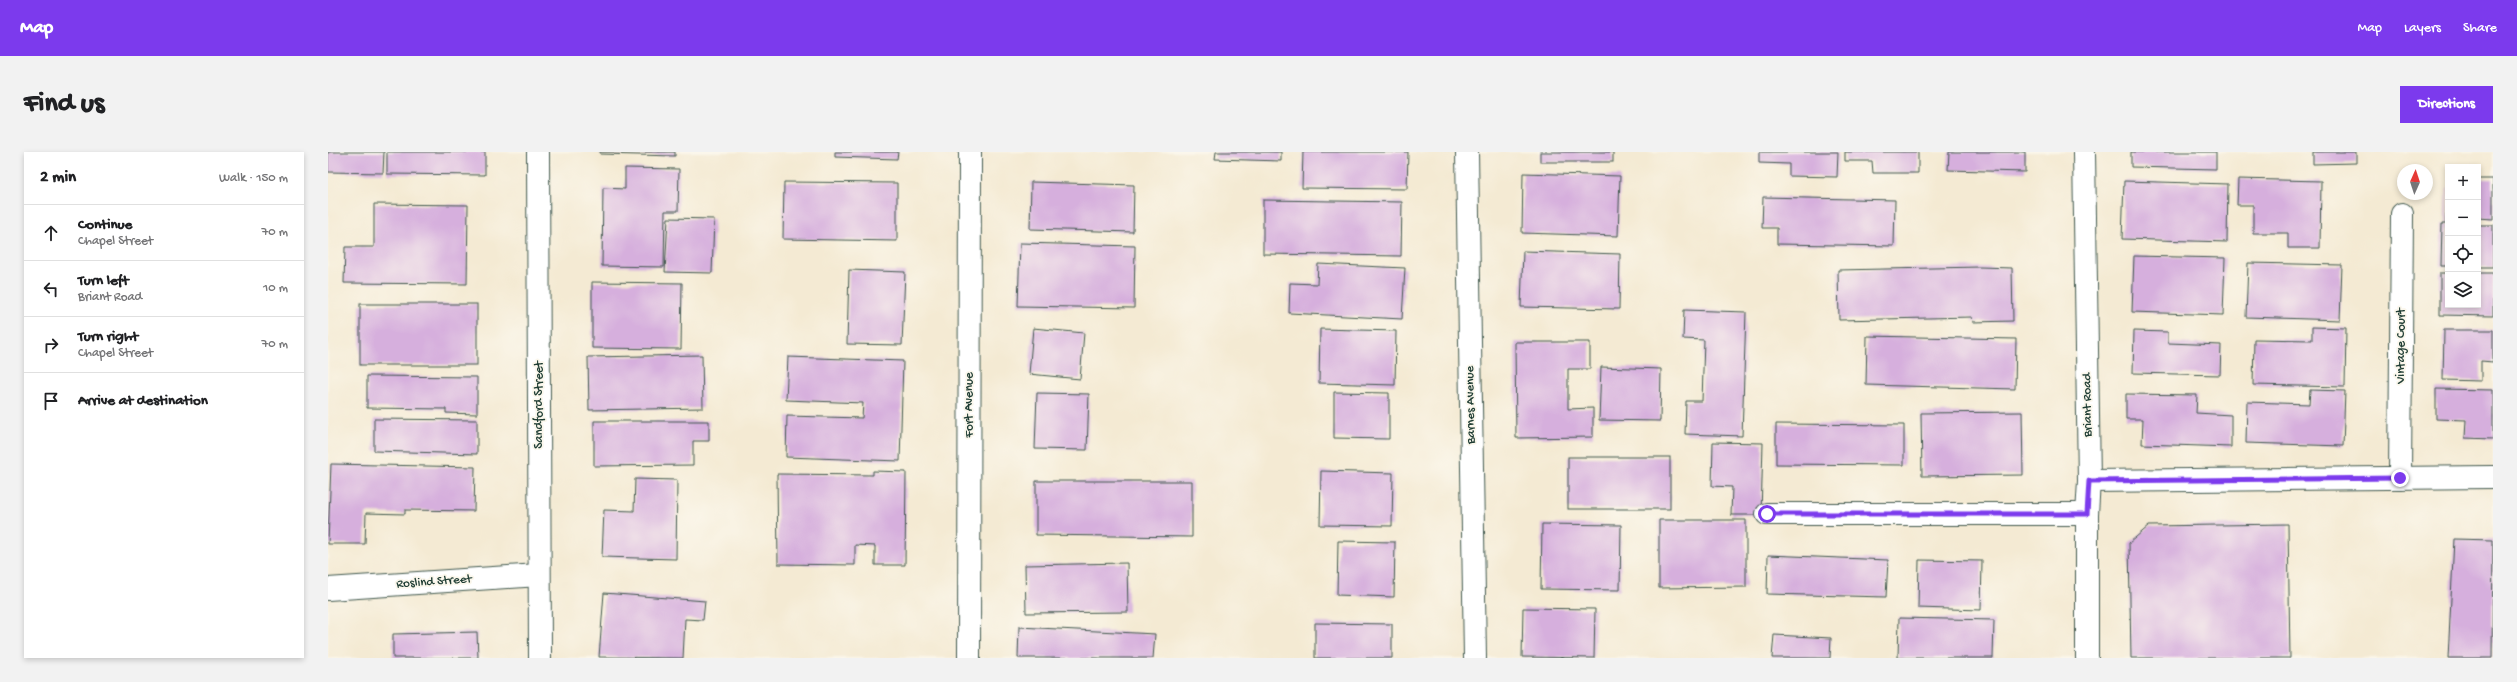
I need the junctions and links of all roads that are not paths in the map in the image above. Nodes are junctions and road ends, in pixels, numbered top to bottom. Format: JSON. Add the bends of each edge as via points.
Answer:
{"nodes":[{"id":1,"x":538,"y":152,"type":"edge"},
{"id":2,"x":970,"y":152,"type":"edge"},
{"id":3,"x":1467,"y":152,"type":"edge"},
{"id":4,"x":2084,"y":152,"type":"edge"},
{"id":5,"x":2402,"y":214,"type":"dead end"},
{"id":6,"x":2493,"y":477,"type":"edge"},
{"id":7,"x":2400,"y":478,"type":"junction"},
{"id":8,"x":2089,"y":481,"type":"junction"},
{"id":9,"x":1767,"y":514,"type":"dead end"},
{"id":10,"x":2087,"y":514,"type":"junction"},
{"id":11,"x":539,"y":575,"type":"junction"},
{"id":12,"x":328,"y":589,"type":"edge"},
{"id":13,"x":540,"y":658,"type":"edge"},
{"id":14,"x":969,"y":658,"type":"edge"},
{"id":15,"x":1475,"y":658,"type":"edge"},
{"id":16,"x":2087,"y":658,"type":"edge"}],
"edges":[{"from":1,"to":11,"type":"street","name":"Sandford Street"},
{"from":2,"to":14,"type":"street","name":"Fort Avenue"},
{"from":3,"to":15,"type":"street","name":"Barnes Avenue"},
{"from":4,"to":8,"type":"street","name":"Briant Road"},
{"from":5,"to":7,"type":"street","name":"Vintage Court"},
{"from":6,"to":7,"type":"street"},
{"from":7,"to":8,"type":"street"},
{"from":8,"to":10,"type":"street","name":"Briant Road"},
{"from":9,"to":10,"type":"street"},
{"from":10,"to":16,"type":"street","name":"Briant Road"},
{"from":11,"to":12,"type":"street","name":"Roslind Street"},
{"from":11,"to":13,"type":"street","name":"Sandford Street"}]}
